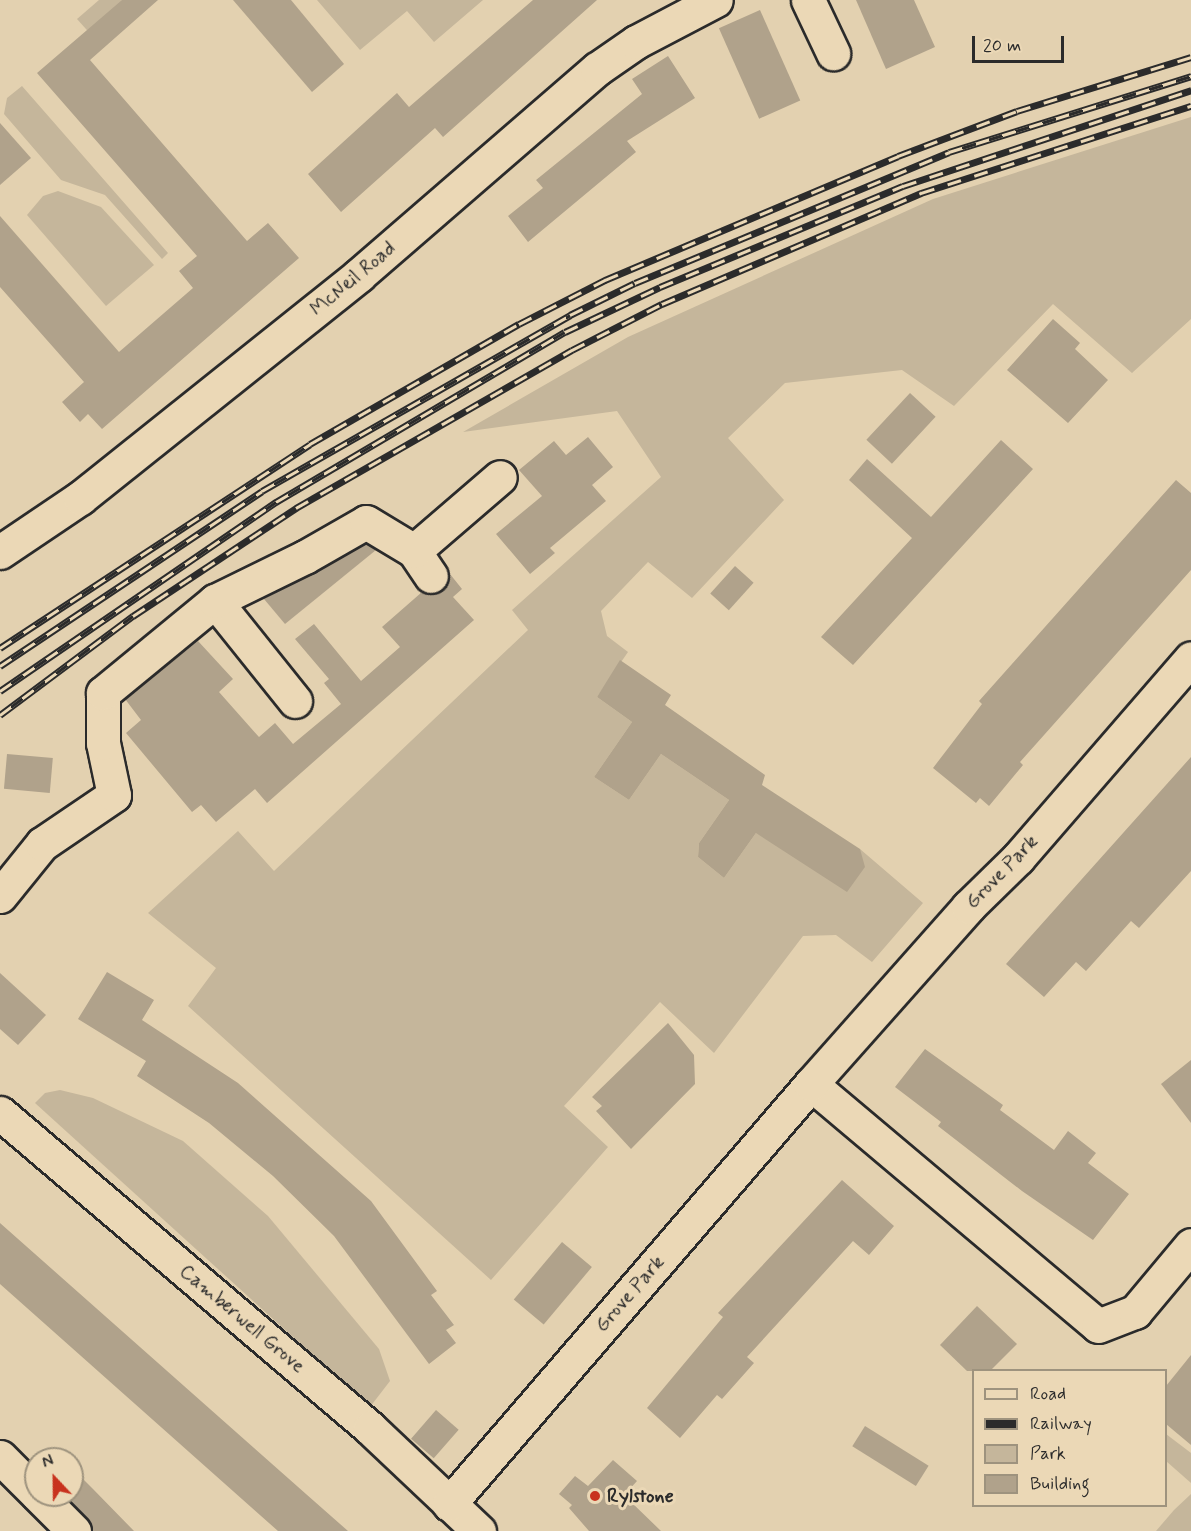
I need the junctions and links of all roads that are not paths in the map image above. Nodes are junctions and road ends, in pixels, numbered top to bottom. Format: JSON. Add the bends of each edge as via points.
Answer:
{"nodes":[{"id":1,"x":808,"y":0,"type":"edge"},
{"id":2,"x":708,"y":2,"type":"edge"},
{"id":3,"x":833,"y":53,"type":"dead end"},
{"id":4,"x":500,"y":477,"type":"dead end"},
{"id":5,"x":0,"y":552,"type":"edge"},
{"id":6,"x":215,"y":601,"type":"junction"},
{"id":7,"x":1191,"y":658,"type":"edge"},
{"id":8,"x":295,"y":701,"type":"dead end"},
{"id":9,"x":0,"y":896,"type":"edge"},
{"id":10,"x":811,"y":1084,"type":"junction"},
{"id":11,"x":0,"y":1113,"type":"edge"},
{"id":12,"x":1191,"y":1245,"type":"edge"},
{"id":13,"x":0,"y":1457,"type":"edge"},
{"id":14,"x":24,"y":1481,"type":"edge"},
{"id":15,"x":449,"y":1504,"type":"junction"},
{"id":16,"x":50,"y":1507,"type":"edge"},
{"id":17,"x":74,"y":1531,"type":"edge"},
{"id":18,"x":479,"y":1531,"type":"edge"}],
"edges":[{"from":1,"to":3,"type":"street"},
{"from":2,"to":5,"type":"street","name":"McNeil Road","via":[[597,69],[359,275],[80,498]]},
{"from":4,"to":6,"type":"street","via":[[423,563],[366,522],[306,558]]},
{"from":6,"to":8,"type":"street"},
{"from":6,"to":9,"type":"street","via":[[103,693],[103,743],[114,795],[42,844]]},
{"from":7,"to":10,"type":"street","name":"Grove Park","via":[[1018,858],[968,907]]},
{"from":10,"to":12,"type":"street","via":[[1098,1326],[1135,1312]]},
{"from":10,"to":15,"type":"street","name":"Grove Park"},
{"from":11,"to":15,"type":"street","name":"Camberwell Grove","via":[[370,1428]]},
{"from":13,"to":14,"type":"street"},
{"from":15,"to":18,"type":"street","name":"Camberwell Grove"},
{"from":16,"to":17,"type":"street"}]}
